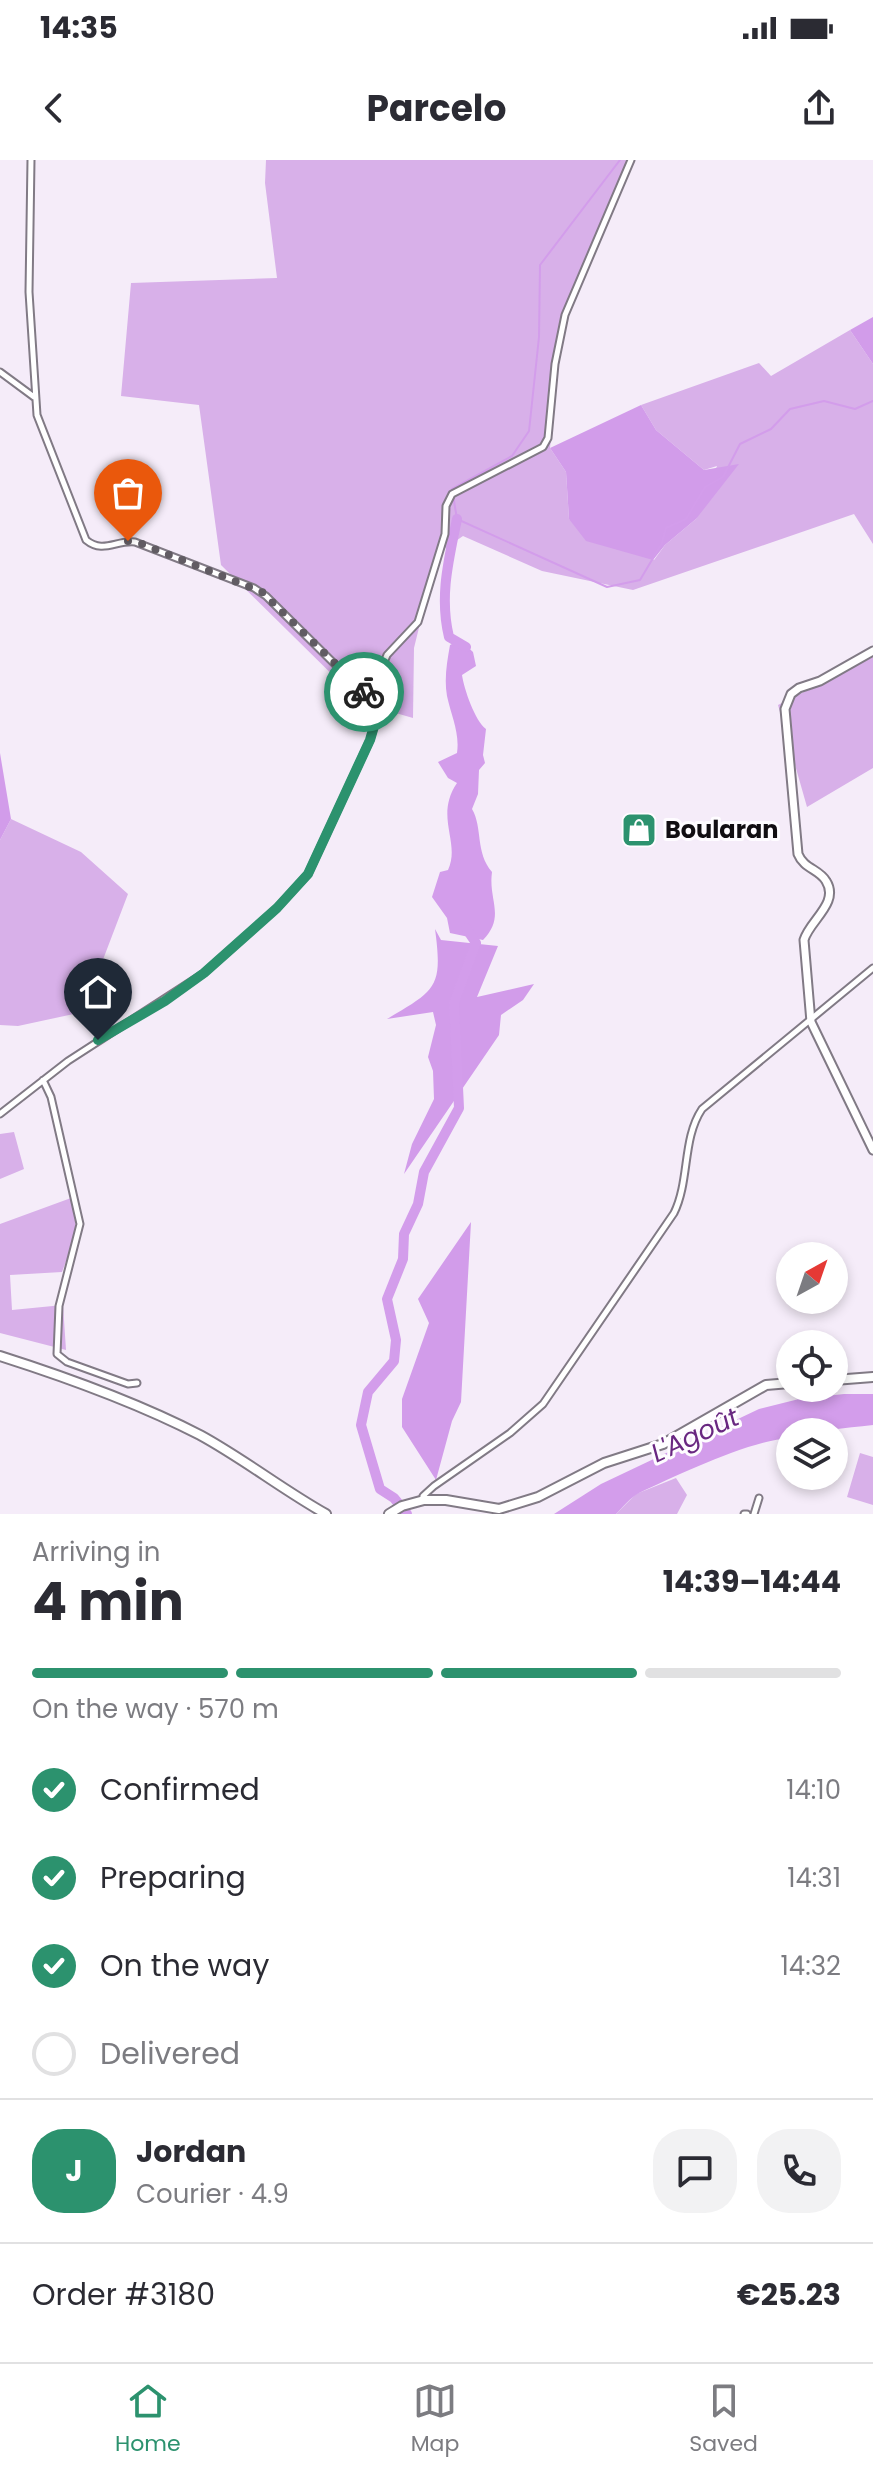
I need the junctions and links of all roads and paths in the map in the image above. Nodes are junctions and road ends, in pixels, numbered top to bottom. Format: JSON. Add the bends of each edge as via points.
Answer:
{"nodes":[{"id":1,"x":31,"y":160,"type":"edge"},
{"id":2,"x":631,"y":160,"type":"edge"},
{"id":3,"x":0,"y":372,"type":"edge"},
{"id":4,"x":35,"y":398,"type":"junction"},
{"id":5,"x":873,"y":651,"type":"edge"},
{"id":6,"x":378,"y":707,"type":"junction"},
{"id":7,"x":873,"y":968,"type":"edge"},
{"id":8,"x":810,"y":1019,"type":"junction"},
{"id":9,"x":43,"y":1080,"type":"junction"},
{"id":10,"x":0,"y":1114,"type":"edge"},
{"id":11,"x":873,"y":1150,"type":"edge"},
{"id":12,"x":0,"y":1356,"type":"edge"},
{"id":13,"x":873,"y":1377,"type":"edge"},
{"id":14,"x":848,"y":1379,"type":"edge"},
{"id":15,"x":137,"y":1383,"type":"dead end"},
{"id":16,"x":776,"y":1384,"type":"edge"},
{"id":17,"x":759,"y":1498,"type":"dead end"},
{"id":18,"x":424,"y":1500,"type":"junction"},
{"id":19,"x":321,"y":1512,"type":"edge"},
{"id":20,"x":389,"y":1514,"type":"edge"},
{"id":21,"x":754,"y":1514,"type":"edge"}],
"edges":[{"from":1,"to":4,"type":"street","via":[[29,292]]},
{"from":2,"to":6,"type":"street","via":[[565,315],[548,438],[543,447],[454,493],[446,506],[445,534],[418,622],[387,655],[378,677]]},
{"from":3,"to":4,"type":"street"},
{"from":4,"to":6,"type":"street","via":[[37,415],[89,543],[104,548],[135,542],[254,588]]},
{"from":5,"to":8,"type":"street","via":[[799,688],[785,709],[798,854],[825,880],[829,892],[828,904],[804,940]]},
{"from":6,"to":9,"type":"street","via":[[370,740],[308,874],[204,973]]},
{"from":7,"to":8,"type":"street"},
{"from":8,"to":11,"type":"street"},
{"from":8,"to":18,"type":"street","via":[[702,1109],[692,1129],[674,1213],[549,1397],[434,1486]]},
{"from":9,"to":10,"type":"street"},
{"from":9,"to":15,"type":"street","via":[[80,1224],[59,1306],[57,1354],[67,1362]]},
{"from":12,"to":19,"type":"main road","via":[[138,1405],[239,1458]]},
{"from":13,"to":14,"type":"main road"},
{"from":16,"to":18,"type":"main road","via":[[663,1444],[604,1463],[538,1497],[499,1509]]},
{"from":17,"to":21,"type":"street"},
{"from":18,"to":20,"type":"main road"}]}
